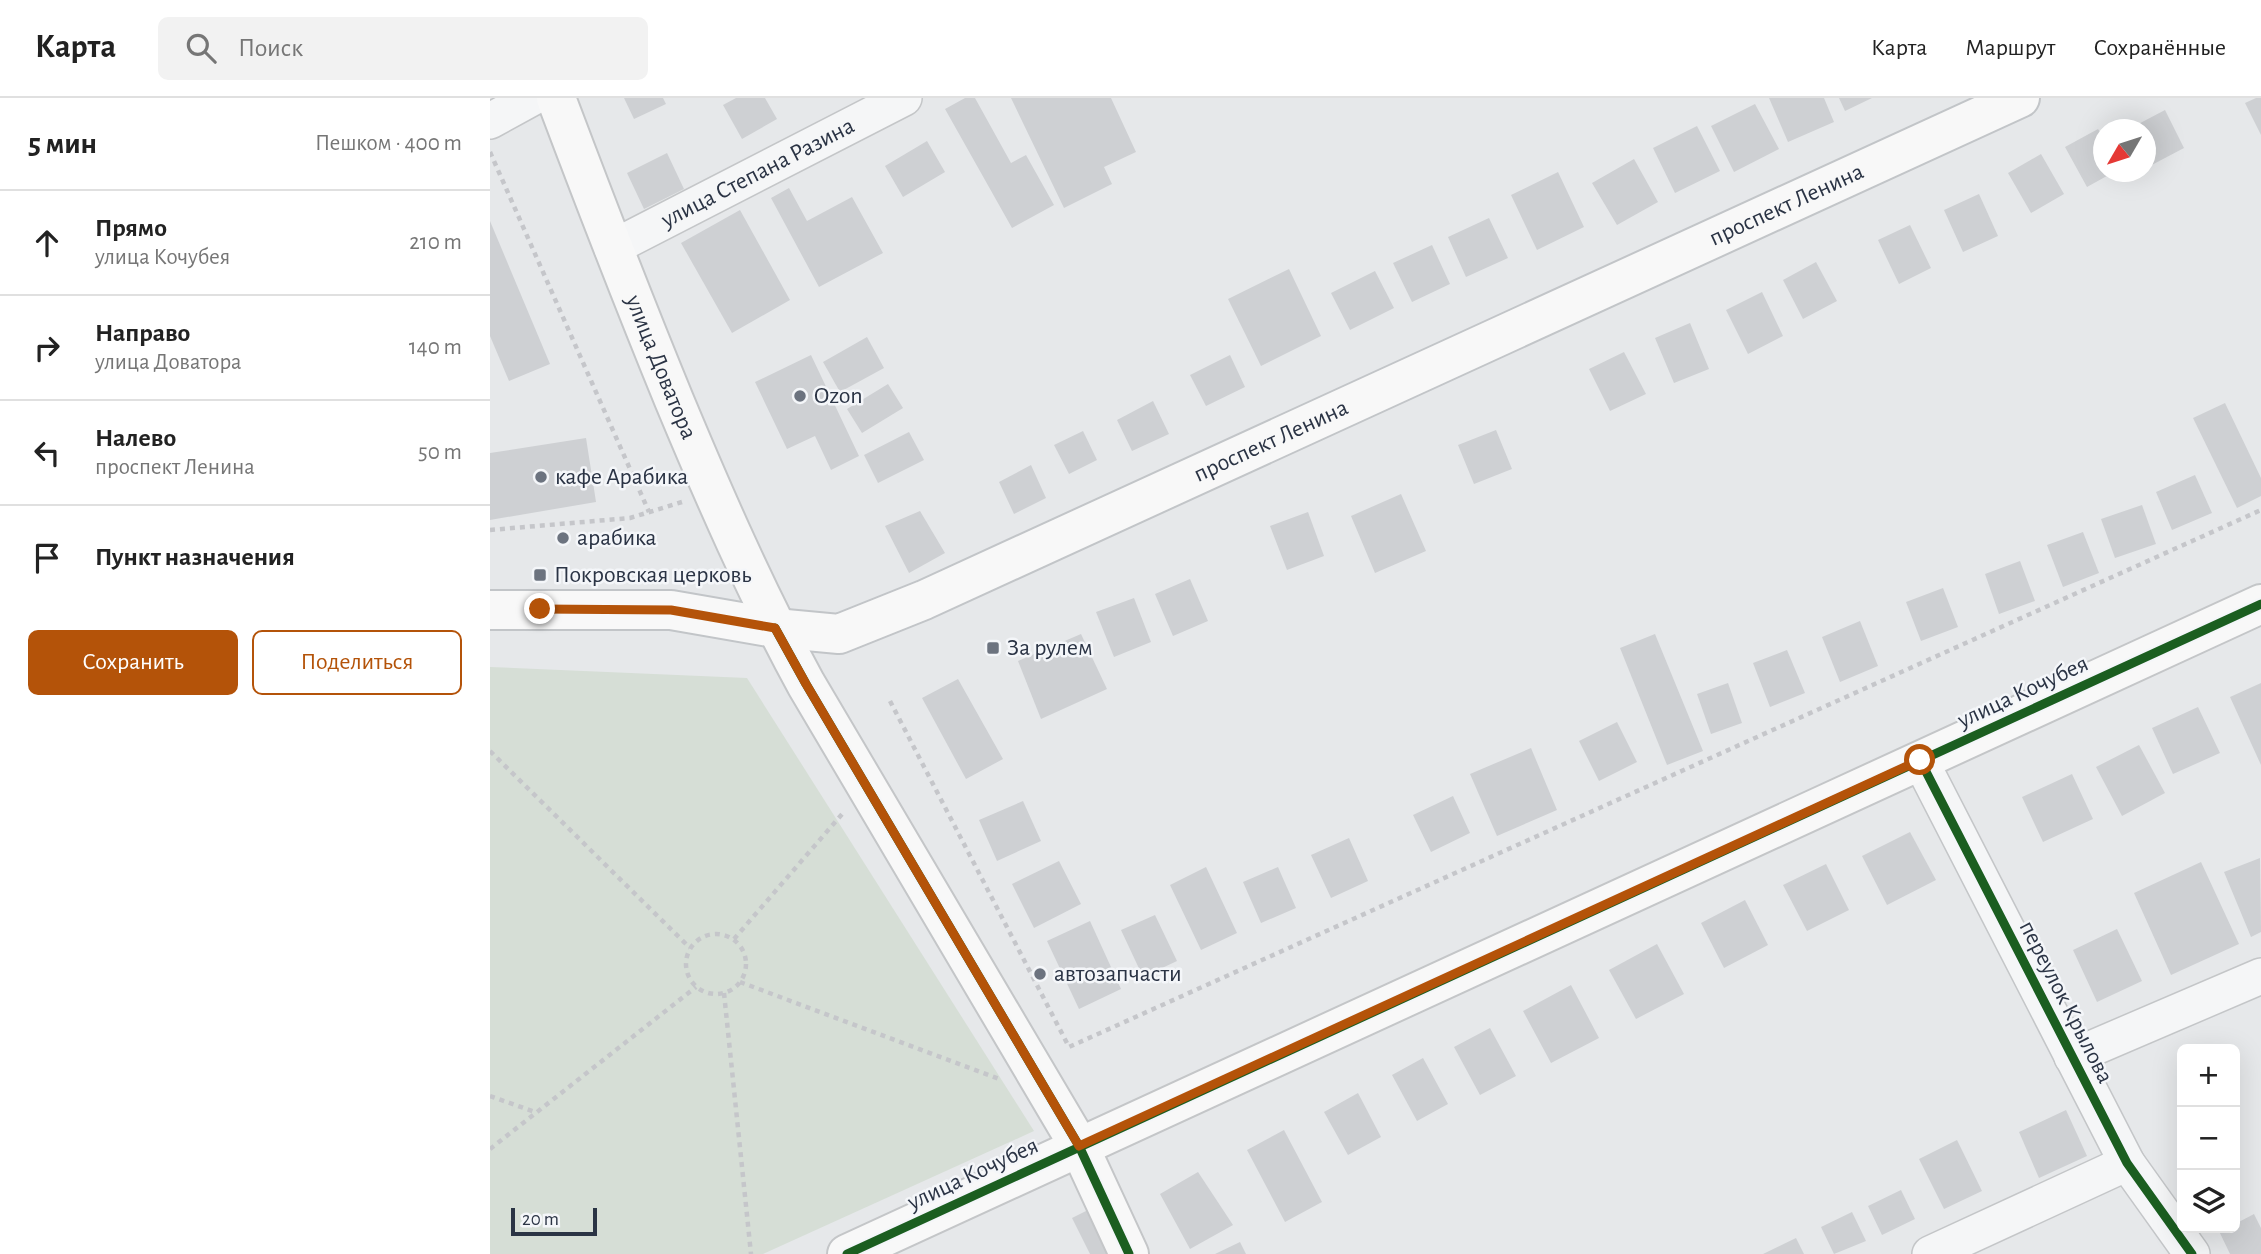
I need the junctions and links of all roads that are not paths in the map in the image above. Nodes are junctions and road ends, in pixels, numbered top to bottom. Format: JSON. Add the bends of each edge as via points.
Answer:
{"nodes":[{"id":1,"x":532,"y":98,"type":"edge"},
{"id":2,"x":556,"y":98,"type":"edge"},
{"id":3,"x":904,"y":98,"type":"edge"},
{"id":4,"x":2020,"y":98,"type":"edge"},
{"id":5,"x":490,"y":121,"type":"edge"},
{"id":6,"x":612,"y":248,"type":"junction"},
{"id":7,"x":2261,"y":604,"type":"edge"},
{"id":8,"x":490,"y":610,"type":"edge"},
{"id":9,"x":775,"y":628,"type":"junction"},
{"id":10,"x":1920,"y":760,"type":"junction"},
{"id":11,"x":2261,"y":976,"type":"edge"},
{"id":12,"x":2073,"y":1057,"type":"junction"},
{"id":13,"x":1079,"y":1146,"type":"junction"},
{"id":14,"x":2127,"y":1163,"type":"junction"},
{"id":15,"x":847,"y":1254,"type":"edge"},
{"id":16,"x":1129,"y":1254,"type":"edge"},
{"id":17,"x":1930,"y":1254,"type":"edge"},
{"id":18,"x":2192,"y":1254,"type":"edge"}],
"edges":[{"from":1,"to":5,"type":"street"},
{"from":2,"to":6,"type":"street","name":"улица Доватора"},
{"from":3,"to":6,"type":"street","name":"улица Степана Разина"},
{"from":4,"to":9,"type":"street","name":"проспект Ленина","via":[[924,600],[839,635]]},
{"from":6,"to":9,"type":"street","name":"улица Доватора"},
{"from":7,"to":10,"type":"street","name":"улица Кочубея"},
{"from":8,"to":9,"type":"street","name":"проспект Ленина","via":[[671,610]]},
{"from":9,"to":13,"type":"street","name":"улица Доватора"},
{"from":10,"to":12,"type":"street","name":"переулок Крылова"},
{"from":10,"to":13,"type":"street","name":"улица Кочубея"},
{"from":11,"to":12,"type":"street"},
{"from":12,"to":14,"type":"street","name":"переулок Крылова"},
{"from":13,"to":15,"type":"street","name":"улица Кочубея"},
{"from":13,"to":16,"type":"street","name":"улица Доватора"},
{"from":14,"to":17,"type":"street"},
{"from":14,"to":18,"type":"street","name":"переулок Крылова"}]}
